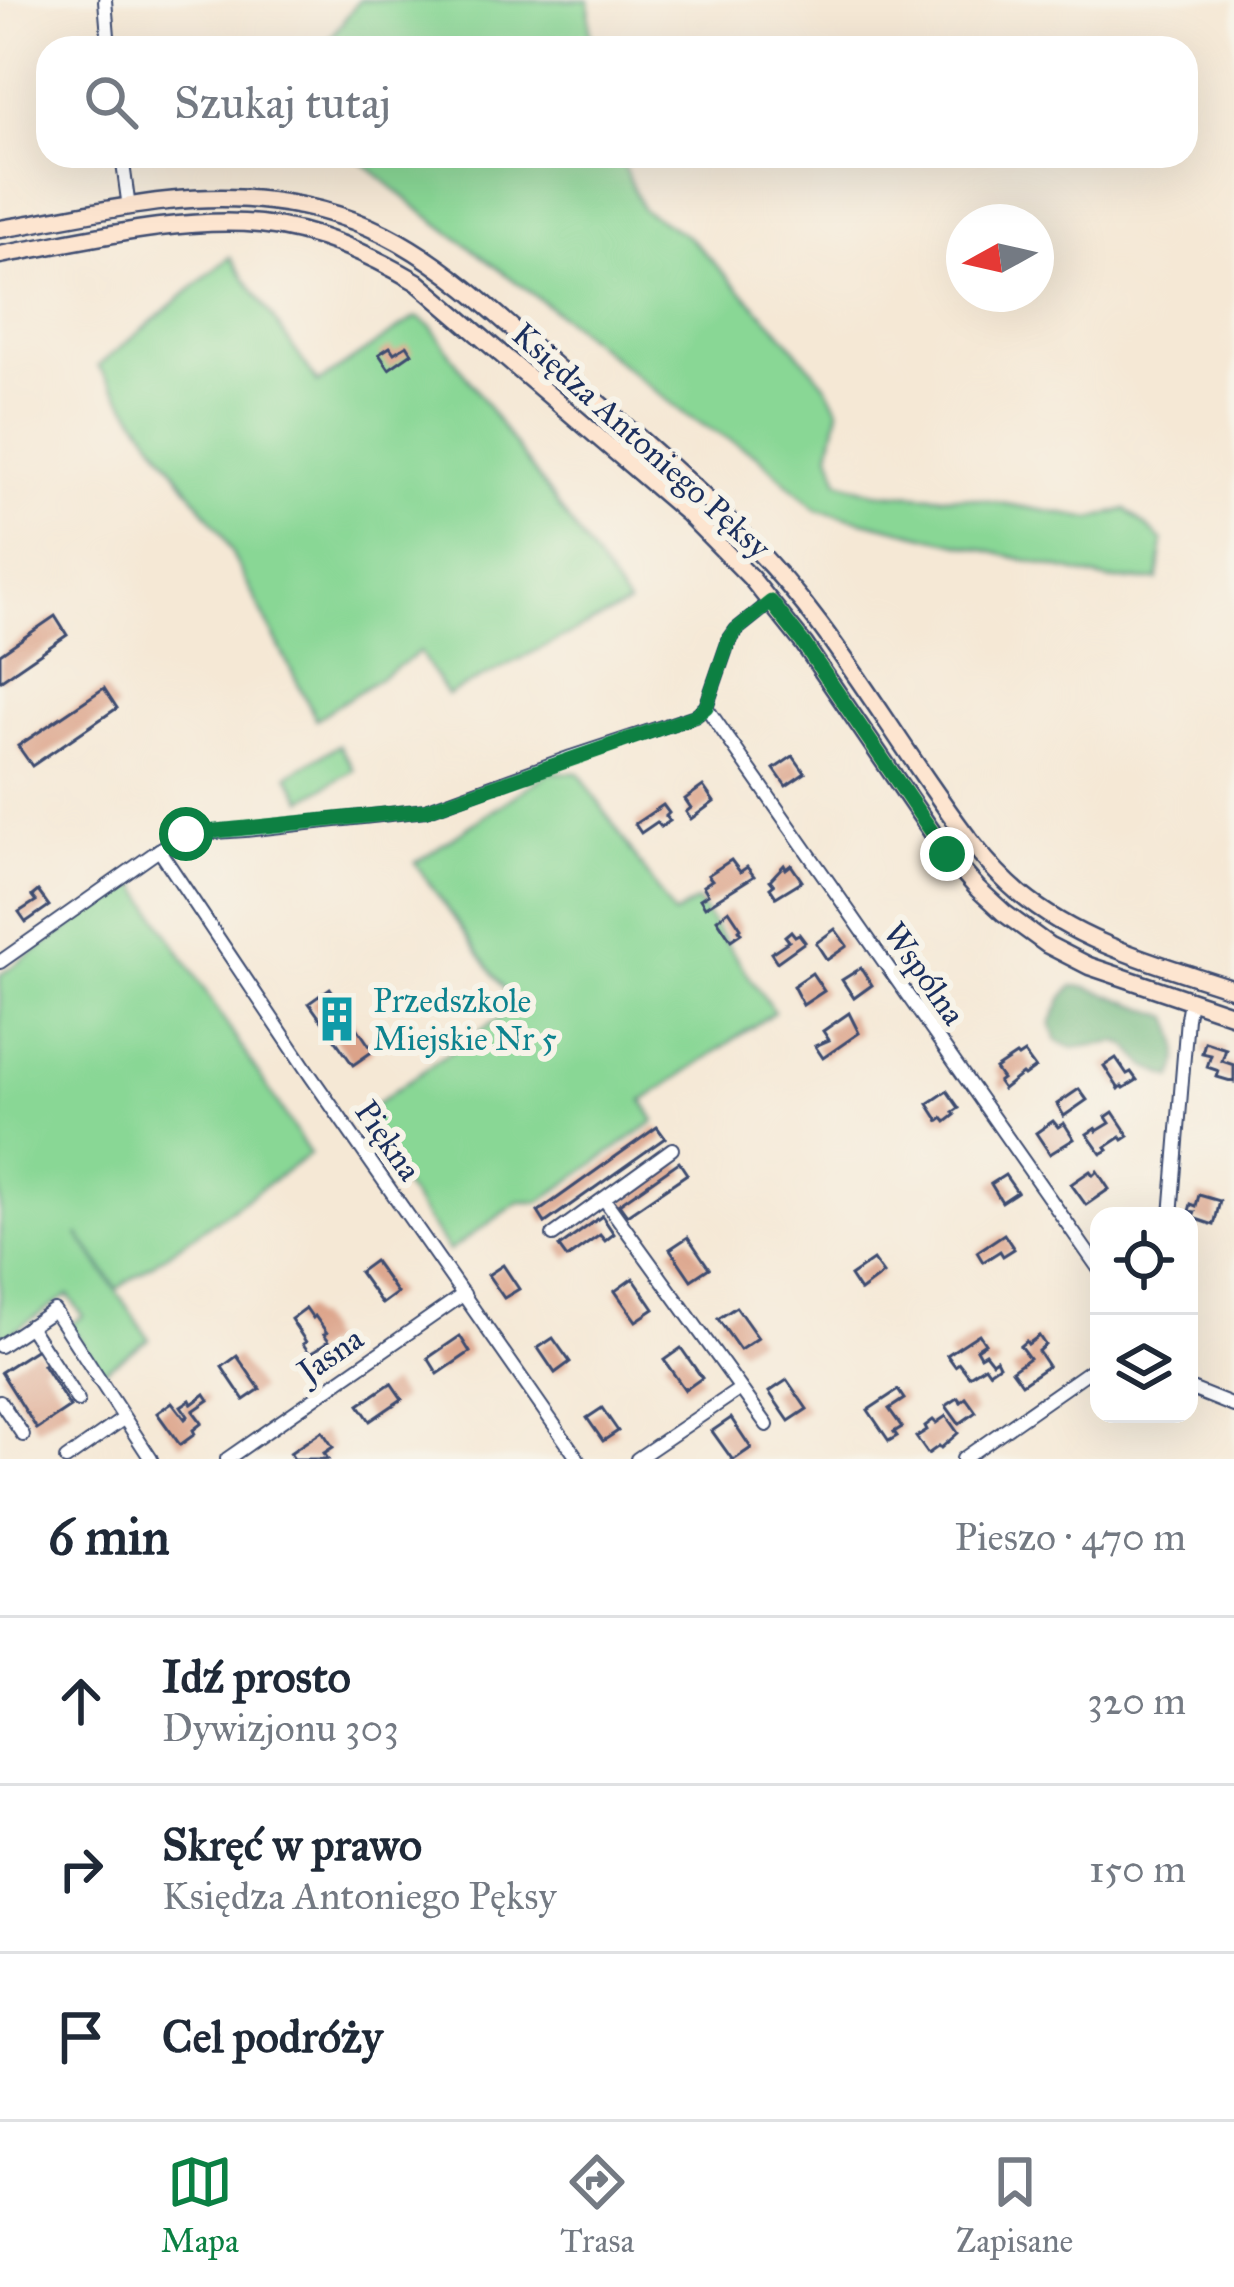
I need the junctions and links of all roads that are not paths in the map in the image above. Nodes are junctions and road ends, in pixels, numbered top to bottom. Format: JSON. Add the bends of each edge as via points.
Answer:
{"nodes":[{"id":1,"x":105,"y":0,"type":"edge"},
{"id":2,"x":108,"y":36,"type":"edge"},
{"id":3,"x":124,"y":168,"type":"edge"},
{"id":4,"x":130,"y":208,"type":"junction"},
{"id":5,"x":0,"y":229,"type":"edge"},
{"id":6,"x":0,"y":255,"type":"edge"},
{"id":7,"x":771,"y":602,"type":"junction"},
{"id":8,"x":706,"y":707,"type":"junction"},
{"id":9,"x":159,"y":850,"type":"junction"},
{"id":10,"x":0,"y":962,"type":"edge"},
{"id":11,"x":1234,"y":989,"type":"edge"},
{"id":12,"x":1190,"y":1001,"type":"junction"},
{"id":13,"x":1234,"y":1015,"type":"edge"},
{"id":14,"x":672,"y":1149,"type":"dead end"},
{"id":15,"x":604,"y":1198,"type":"junction"},
{"id":16,"x":1172,"y":1207,"type":"edge"},
{"id":17,"x":553,"y":1235,"type":"dead end"},
{"id":18,"x":1090,"y":1256,"type":"edge"},
{"id":19,"x":464,"y":1294,"type":"junction"},
{"id":20,"x":29,"y":1326,"type":"junction"},
{"id":21,"x":0,"y":1346,"type":"edge"},
{"id":22,"x":1090,"y":1370,"type":"edge"},
{"id":23,"x":740,"y":1389,"type":"junction"},
{"id":24,"x":1198,"y":1392,"type":"edge"},
{"id":25,"x":0,"y":1401,"type":"edge"},
{"id":26,"x":78,"y":1401,"type":"dead end"},
{"id":27,"x":1234,"y":1406,"type":"edge"},
{"id":28,"x":124,"y":1419,"type":"junction"},
{"id":29,"x":767,"y":1425,"type":"dead end"},
{"id":30,"x":23,"y":1435,"type":"dead end"},
{"id":31,"x":66,"y":1459,"type":"edge"},
{"id":32,"x":151,"y":1459,"type":"edge"},
{"id":33,"x":227,"y":1459,"type":"edge"},
{"id":34,"x":578,"y":1459,"type":"edge"},
{"id":35,"x":637,"y":1459,"type":"edge"},
{"id":36,"x":963,"y":1459,"type":"edge"}],
"edges":[{"from":1,"to":2,"type":"street"},
{"from":3,"to":4,"type":"street"},
{"from":4,"to":5,"type":"main road","name":"Księdza Antoniego Pęksy"},
{"from":4,"to":11,"type":"main road","name":"Księdza Antoniego Pęksy","via":[[217,197],[286,203],[352,220],[427,260],[746,536],[814,616],[968,839],[1008,884],[1094,941]]},
{"from":6,"to":7,"type":"main road","name":"Księdza Antoniego Pęksy","via":[[220,223],[305,232],[368,254],[417,282],[604,441],[698,523]]},
{"from":7,"to":8,"type":"street","via":[[729,640]]},
{"from":7,"to":12,"type":"main road","name":"Księdza Antoniego Pęksy","via":[[978,889],[1065,955]]},
{"from":8,"to":9,"type":"street","via":[[426,810],[186,834]]},
{"from":8,"to":18,"type":"street","name":"Wspólna"},
{"from":9,"to":10,"type":"street"},
{"from":9,"to":19,"type":"street","name":"Piękna"},
{"from":12,"to":13,"type":"main road","name":"Księdza Antoniego Pęksy"},
{"from":12,"to":16,"type":"street"},
{"from":14,"to":15,"type":"street"},
{"from":15,"to":17,"type":"street"},
{"from":15,"to":23,"type":"street"},
{"from":19,"to":33,"type":"street","name":"Jasna"},
{"from":19,"to":34,"type":"street","name":"Piękna"},
{"from":20,"to":21,"type":"street"},
{"from":20,"to":26,"type":"street"},
{"from":20,"to":28,"type":"street","via":[[54,1310]]},
{"from":22,"to":36,"type":"street"},
{"from":23,"to":29,"type":"street"},
{"from":23,"to":35,"type":"street"},
{"from":24,"to":27,"type":"street"},
{"from":25,"to":30,"type":"street"},
{"from":28,"to":31,"type":"street"},
{"from":28,"to":32,"type":"street"}]}
